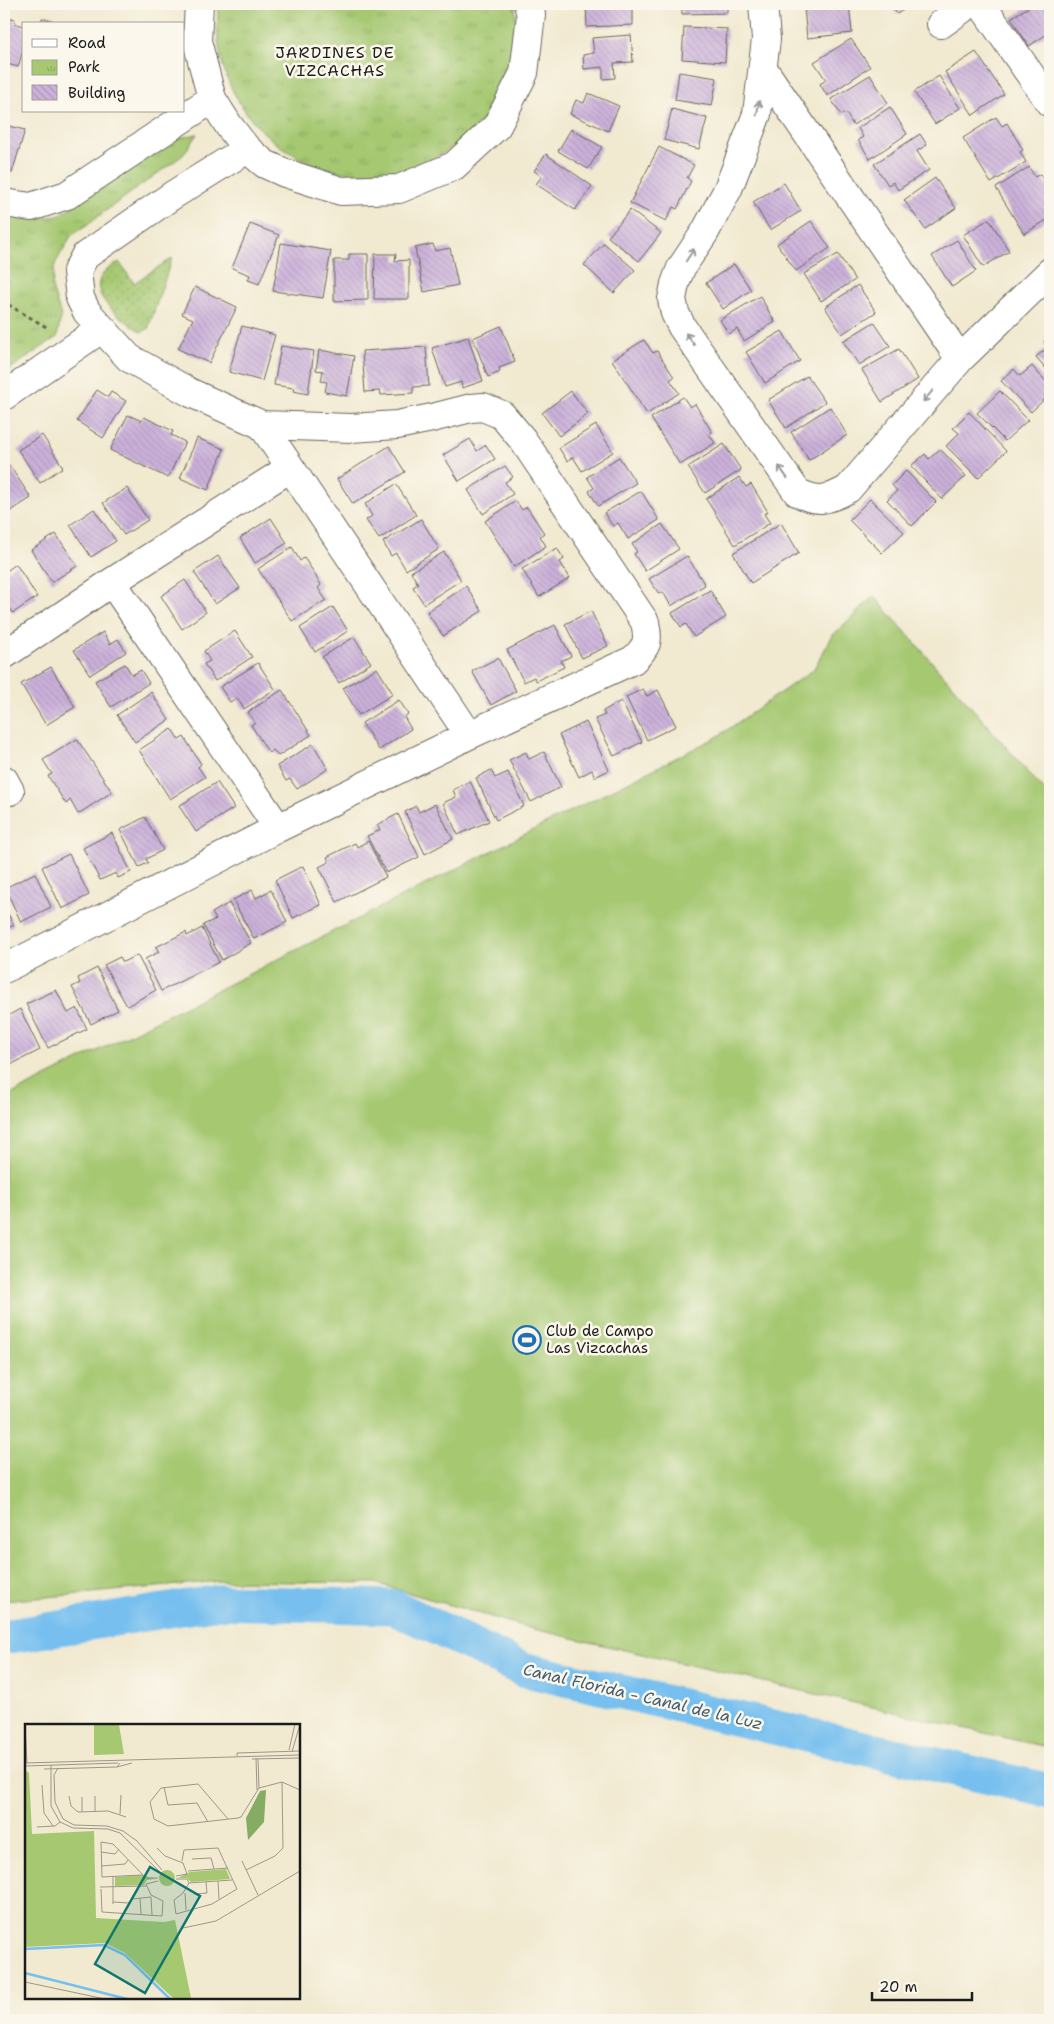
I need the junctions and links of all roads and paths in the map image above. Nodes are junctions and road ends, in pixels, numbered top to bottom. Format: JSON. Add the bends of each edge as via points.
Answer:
{"nodes":[{"id":1,"x":199,"y":4,"type":"edge"},
{"id":2,"x":528,"y":4,"type":"edge"},
{"id":3,"x":763,"y":4,"type":"edge"},
{"id":4,"x":969,"y":4,"type":"edge"},
{"id":5,"x":981,"y":4,"type":"edge"},
{"id":6,"x":941,"y":24,"type":"dead end"},
{"id":7,"x":764,"y":70,"type":"junction"},
{"id":8,"x":212,"y":99,"type":"junction"},
{"id":9,"x":1050,"y":103,"type":"edge"},
{"id":10,"x":247,"y":149,"type":"junction"},
{"id":11,"x":4,"y":203,"type":"edge"},
{"id":12,"x":1050,"y":272,"type":"edge"},
{"id":13,"x":4,"y":298,"type":"edge"},
{"id":14,"x":5,"y":305,"type":"edge"},
{"id":15,"x":101,"y":329,"type":"junction"},
{"id":16,"x":78,"y":345,"type":"junction"},
{"id":17,"x":960,"y":359,"type":"junction"},
{"id":18,"x":4,"y":396,"type":"edge"},
{"id":19,"x":262,"y":425,"type":"junction"},
{"id":20,"x":290,"y":468,"type":"junction"},
{"id":21,"x":112,"y":582,"type":"junction"},
{"id":22,"x":4,"y":655,"type":"edge"},
{"id":23,"x":469,"y":735,"type":"junction"},
{"id":24,"x":278,"y":828,"type":"junction"},
{"id":25,"x":4,"y":969,"type":"edge"}],
"edges":[{"from":1,"to":8,"type":"street","via":[[197,41]]},
{"from":2,"to":10,"type":"street","via":[[531,15],[524,73],[497,126],[454,166],[399,189],[341,191],[285,173],[265,164]]},
{"from":3,"to":7,"type":"street"},
{"from":4,"to":6,"type":"street"},
{"from":5,"to":9,"type":"street"},
{"from":7,"to":17,"type":"street"},
{"from":17,"to":7,"type":"street","one_way":true,"via":[[848,488],[834,497],[820,500],[797,492],[682,327],[672,299],[674,284],[728,189],[757,114]]},
{"from":8,"to":10,"type":"street"},
{"from":8,"to":11,"type":"street","via":[[68,195],[31,207]]},
{"from":10,"to":15,"type":"street","via":[[173,194],[85,256],[77,272],[80,298],[86,312]]},
{"from":12,"to":17,"type":"street"},
{"from":13,"to":14,"type":"path"},
{"from":14,"to":16,"type":"path"},
{"from":15,"to":16,"type":"street"},
{"from":15,"to":19,"type":"street","via":[[129,358],[191,394]]},
{"from":16,"to":18,"type":"street"},
{"from":19,"to":20,"type":"street"},
{"from":19,"to":23,"type":"street","via":[[351,428],[397,425],[471,408],[483,407],[494,411],[509,422],[523,440],[645,622],[648,637],[644,650],[633,660]]},
{"from":20,"to":21,"type":"street"},
{"from":20,"to":23,"type":"street"},
{"from":21,"to":22,"type":"street"},
{"from":21,"to":24,"type":"street"},
{"from":23,"to":24,"type":"street"},
{"from":24,"to":25,"type":"street"}]}
